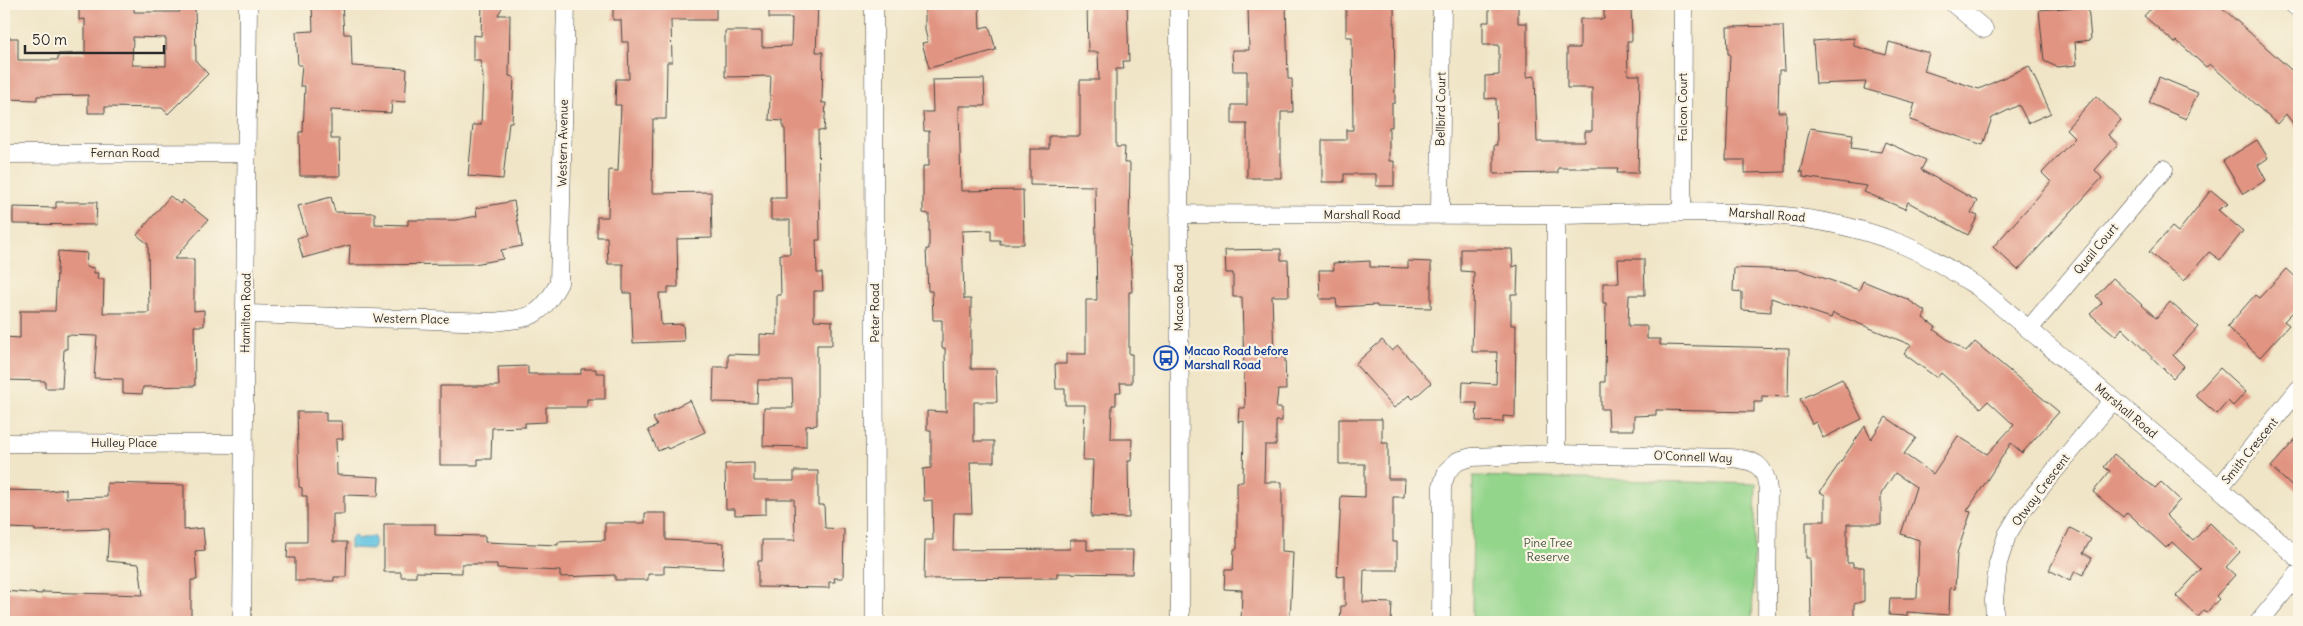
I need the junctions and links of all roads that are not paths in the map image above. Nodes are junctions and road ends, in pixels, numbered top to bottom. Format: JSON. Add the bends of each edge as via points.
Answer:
{"nodes":[{"id":1,"x":248,"y":4,"type":"edge"},
{"id":2,"x":566,"y":4,"type":"edge"},
{"id":3,"x":874,"y":4,"type":"edge"},
{"id":4,"x":1180,"y":4,"type":"edge"},
{"id":5,"x":1442,"y":4,"type":"edge"},
{"id":6,"x":1683,"y":4,"type":"edge"},
{"id":7,"x":1954,"y":4,"type":"edge"},
{"id":8,"x":2293,"y":4,"type":"edge"},
{"id":9,"x":2299,"y":10,"type":"edge"},
{"id":10,"x":1984,"y":28,"type":"dead end"},
{"id":11,"x":246,"y":153,"type":"junction"},
{"id":12,"x":4,"y":154,"type":"edge"},
{"id":13,"x":2164,"y":168,"type":"dead end"},
{"id":14,"x":1682,"y":211,"type":"junction"},
{"id":15,"x":1179,"y":214,"type":"junction"},
{"id":16,"x":1440,"y":215,"type":"junction"},
{"id":17,"x":1556,"y":215,"type":"junction"},
{"id":18,"x":559,"y":282,"type":"joint"},
{"id":19,"x":246,"y":314,"type":"junction"},
{"id":20,"x":2029,"y":329,"type":"junction"},
{"id":21,"x":2299,"y":389,"type":"edge"},
{"id":22,"x":2113,"y":400,"type":"junction"},
{"id":23,"x":4,"y":443,"type":"edge"},
{"id":24,"x":244,"y":444,"type":"junction"},
{"id":25,"x":1556,"y":454,"type":"junction"},
{"id":26,"x":2219,"y":488,"type":"junction"},
{"id":27,"x":2299,"y":559,"type":"edge"},
{"id":28,"x":2299,"y":573,"type":"edge"},
{"id":29,"x":242,"y":622,"type":"edge"},
{"id":30,"x":875,"y":622,"type":"edge"},
{"id":31,"x":1180,"y":622,"type":"edge"},
{"id":32,"x":1441,"y":622,"type":"edge"},
{"id":33,"x":1767,"y":622,"type":"edge"},
{"id":34,"x":1995,"y":622,"type":"edge"},
{"id":35,"x":2258,"y":622,"type":"edge"}],
"edges":[{"from":1,"to":11,"type":"street","name":"Hamilton Road"},
{"from":2,"to":18,"type":"street","name":"Western Avenue"},
{"from":3,"to":30,"type":"street","name":"Peter Road"},
{"from":4,"to":15,"type":"street","name":"Macao Road"},
{"from":5,"to":16,"type":"street","name":"Bellbird Court"},
{"from":6,"to":14,"type":"street","name":"Falcon Court"},
{"from":7,"to":10,"type":"street"},
{"from":8,"to":9,"type":"street"},
{"from":11,"to":12,"type":"street","name":"Fernan Road"},
{"from":11,"to":19,"type":"street","name":"Hamilton Road"},
{"from":13,"to":20,"type":"street","name":"Quail Court"},
{"from":14,"to":17,"type":"street","name":"Marshall Road"},
{"from":14,"to":20,"type":"street","name":"Marshall Road","via":[[1782,214],[1818,219],[1896,242],[1937,260],[1978,287]]},
{"from":15,"to":16,"type":"street","name":"Marshall Road"},
{"from":15,"to":31,"type":"street","name":"Macao Road"},
{"from":16,"to":17,"type":"street","name":"Marshall Road"},
{"from":17,"to":25,"type":"street"},
{"from":18,"to":19,"type":"street","name":"Western Place","via":[[539,312],[523,319],[493,322]]},
{"from":19,"to":24,"type":"street","name":"Hamilton Road"},
{"from":20,"to":22,"type":"street","name":"Marshall Road"},
{"from":21,"to":26,"type":"street","name":"Smith Crescent"},
{"from":22,"to":26,"type":"street","name":"Marshall Road"},
{"from":22,"to":34,"type":"street","name":"Otway Crescent","via":[[2022,510],[2007,535],[1998,563]]},
{"from":23,"to":24,"type":"street","name":"Hulley Place"},
{"from":24,"to":29,"type":"street","name":"Hamilton Road"},
{"from":25,"to":32,"type":"street","name":"O'Connell Way","via":[[1472,457],[1458,461],[1447,471],[1442,486]]},
{"from":25,"to":33,"type":"street","name":"O'Connell Way","via":[[1730,458],[1748,460],[1760,466],[1767,479],[1768,490]]},
{"from":26,"to":27,"type":"street","name":"Marshall Road"},
{"from":28,"to":35,"type":"street"}]}
